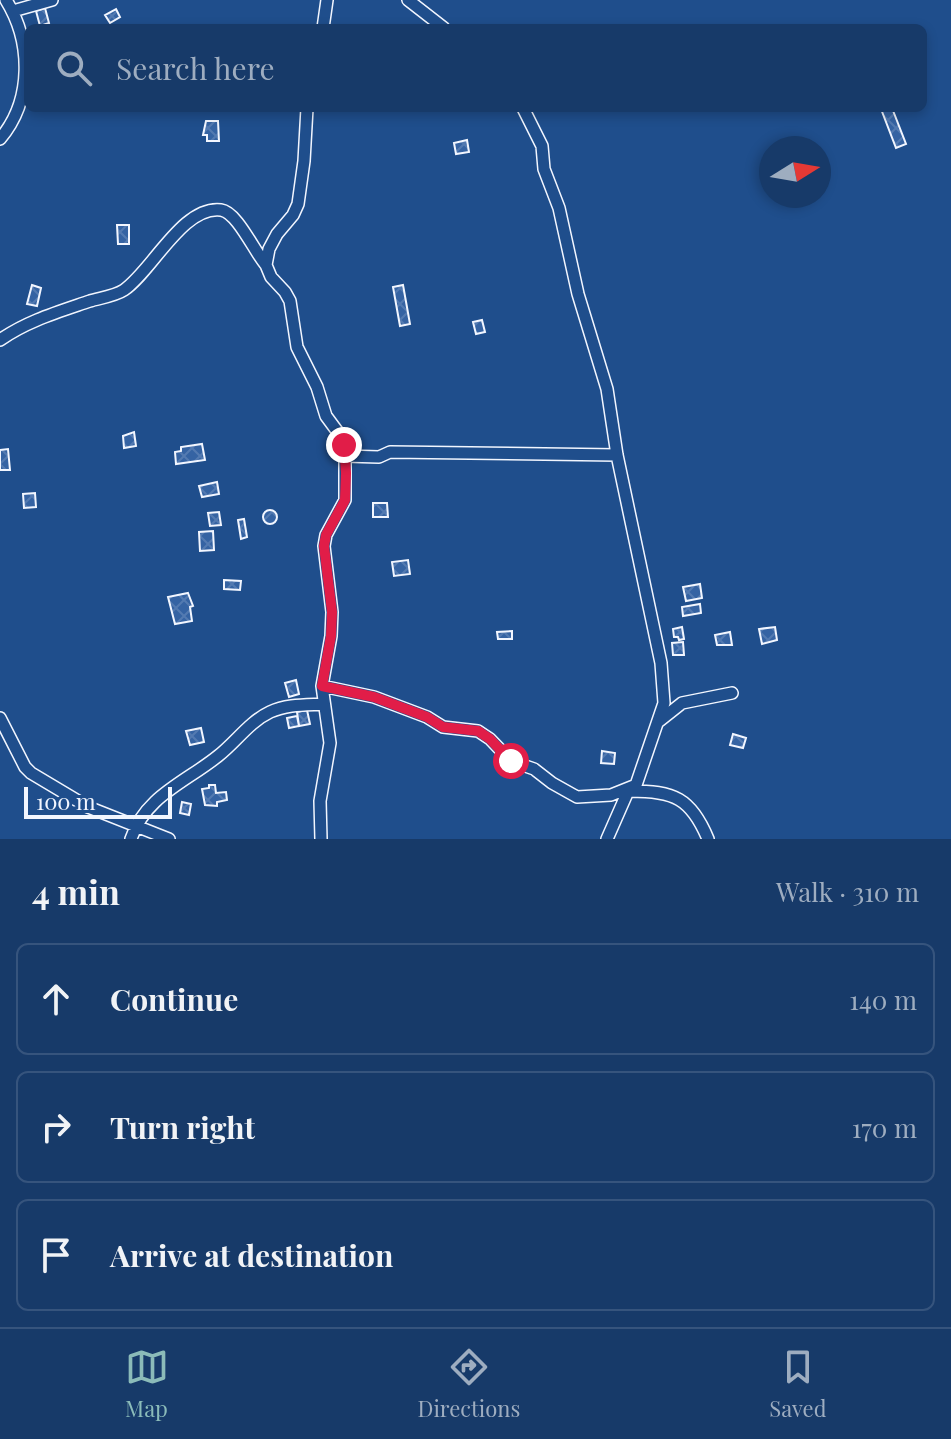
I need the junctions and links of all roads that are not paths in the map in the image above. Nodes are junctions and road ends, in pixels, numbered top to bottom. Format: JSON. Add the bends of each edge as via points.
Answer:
{"nodes":[{"id":1,"x":6,"y":0,"type":"edge"},
{"id":2,"x":52,"y":0,"type":"edge"},
{"id":3,"x":327,"y":0,"type":"edge"},
{"id":4,"x":408,"y":0,"type":"edge"},
{"id":5,"x":424,"y":0,"type":"edge"},
{"id":6,"x":13,"y":11,"type":"junction"},
{"id":7,"x":431,"y":16,"type":"junction"},
{"id":8,"x":324,"y":24,"type":"edge"},
{"id":9,"x":440,"y":24,"type":"edge"},
{"id":10,"x":24,"y":52,"type":"edge"},
{"id":11,"x":24,"y":89,"type":"edge"},
{"id":12,"x":307,"y":112,"type":"edge"},
{"id":13,"x":525,"y":112,"type":"edge"},
{"id":14,"x":0,"y":139,"type":"edge"},
{"id":15,"x":266,"y":265,"type":"junction"},
{"id":16,"x":0,"y":340,"type":"edge"},
{"id":17,"x":617,"y":455,"type":"junction"},
{"id":18,"x":345,"y":456,"type":"junction"},
{"id":19,"x":322,"y":686,"type":"junction"},
{"id":20,"x":732,"y":693,"type":"dead end"},
{"id":21,"x":324,"y":704,"type":"junction"},
{"id":22,"x":0,"y":718,"type":"edge"},
{"id":23,"x":658,"y":723,"type":"junction"},
{"id":24,"x":630,"y":790,"type":"junction"},
{"id":25,"x":136,"y":826,"type":"junction"},
{"id":26,"x":131,"y":839,"type":"edge"},
{"id":27,"x":169,"y":839,"type":"edge"},
{"id":28,"x":321,"y":839,"type":"edge"},
{"id":29,"x":607,"y":839,"type":"edge"},
{"id":30,"x":708,"y":839,"type":"edge"}],
"edges":[{"from":1,"to":6,"type":"street"},
{"from":2,"to":6,"type":"street"},
{"from":3,"to":8,"type":"street"},
{"from":4,"to":7,"type":"street"},
{"from":5,"to":7,"type":"street"},
{"from":6,"to":10,"type":"street"},
{"from":7,"to":9,"type":"street"},
{"from":11,"to":14,"type":"street"},
{"from":12,"to":15,"type":"street","via":[[298,204],[269,249]]},
{"from":13,"to":17,"type":"street","via":[[542,146],[544,169],[559,208],[607,389]]},
{"from":15,"to":16,"type":"street","via":[[234,217],[210,210],[186,224],[125,290],[28,323]]},
{"from":15,"to":18,"type":"street","via":[[290,301],[297,347]]},
{"from":17,"to":18,"type":"street"},
{"from":17,"to":23,"type":"street","via":[[661,663],[664,703]]},
{"from":18,"to":19,"type":"street","via":[[345,500],[324,546],[332,612]]},
{"from":19,"to":21,"type":"street"},
{"from":19,"to":24,"type":"street","via":[[374,697],[443,727],[478,731],[511,761],[577,797]]},
{"from":20,"to":23,"type":"street","via":[[682,703]]},
{"from":21,"to":25,"type":"street","via":[[269,712],[156,800]]},
{"from":21,"to":28,"type":"street","via":[[330,743],[320,801]]},
{"from":22,"to":25,"type":"street","via":[[31,773],[88,807]]},
{"from":23,"to":24,"type":"street"},
{"from":24,"to":29,"type":"street"},
{"from":24,"to":30,"type":"street","via":[[652,791],[688,804]]},
{"from":25,"to":26,"type":"street"},
{"from":25,"to":27,"type":"street"}]}
